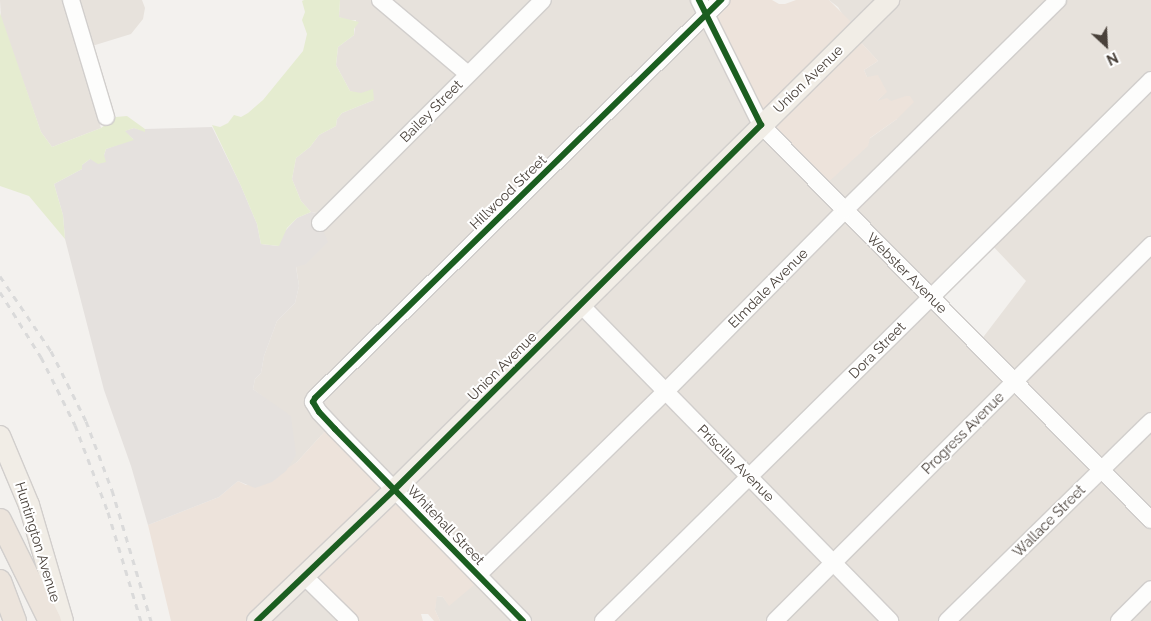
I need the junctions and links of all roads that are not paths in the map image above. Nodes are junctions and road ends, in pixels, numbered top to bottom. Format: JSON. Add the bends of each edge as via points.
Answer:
{"nodes":[{"id":1,"x":71,"y":0,"type":"edge"},
{"id":2,"x":380,"y":0,"type":"edge"},
{"id":3,"x":543,"y":0,"type":"edge"},
{"id":4,"x":721,"y":0,"type":"edge"},
{"id":5,"x":889,"y":0,"type":"edge"},
{"id":6,"x":1058,"y":0,"type":"edge"},
{"id":7,"x":703,"y":7,"type":"edge"},
{"id":8,"x":468,"y":74,"type":"junction"},
{"id":9,"x":1151,"y":80,"type":"edge"},
{"id":10,"x":106,"y":117,"type":"dead end"},
{"id":11,"x":761,"y":124,"type":"junction"},
{"id":12,"x":845,"y":210,"type":"junction"},
{"id":13,"x":320,"y":223,"type":"dead end"},
{"id":14,"x":1151,"y":245,"type":"edge"},
{"id":15,"x":930,"y":296,"type":"junction"},
{"id":16,"x":581,"y":305,"type":"junction"},
{"id":17,"x":1015,"y":381,"type":"junction"},
{"id":18,"x":665,"y":392,"type":"junction"},
{"id":19,"x":313,"y":402,"type":"joint"},
{"id":20,"x":1151,"y":420,"type":"edge"},
{"id":21,"x":0,"y":436,"type":"edge"},
{"id":22,"x":1101,"y":470,"type":"junction"},
{"id":23,"x":750,"y":478,"type":"junction"},
{"id":24,"x":394,"y":490,"type":"junction"},
{"id":25,"x":0,"y":520,"type":"edge"},
{"id":26,"x":1151,"y":520,"type":"edge"},
{"id":27,"x":833,"y":563,"type":"junction"},
{"id":28,"x":303,"y":574,"type":"junction"},
{"id":29,"x":478,"y":575,"type":"junction"},
{"id":30,"x":0,"y":581,"type":"edge"},
{"id":31,"x":1151,"y":589,"type":"edge"},
{"id":32,"x":15,"y":621,"type":"edge"},
{"id":33,"x":50,"y":621,"type":"edge"},
{"id":34,"x":63,"y":621,"type":"edge"},
{"id":35,"x":257,"y":621,"type":"edge"},
{"id":36,"x":350,"y":621,"type":"edge"},
{"id":37,"x":523,"y":621,"type":"edge"},
{"id":38,"x":603,"y":621,"type":"edge"},
{"id":39,"x":775,"y":621,"type":"edge"},
{"id":40,"x":890,"y":621,"type":"edge"},
{"id":41,"x":947,"y":621,"type":"edge"},
{"id":42,"x":1119,"y":621,"type":"edge"}],
"edges":[{"from":1,"to":10,"type":"street"},
{"from":2,"to":8,"type":"street"},
{"from":3,"to":8,"type":"street","name":"Bailey Street"},
{"from":4,"to":7,"type":"street","name":"Hillwood Street"},
{"from":5,"to":11,"type":"main road","name":"Union Avenue"},
{"from":6,"to":12,"type":"street","name":"Elmdale Avenue"},
{"from":7,"to":11,"type":"street","name":"Webster Avenue"},
{"from":7,"to":19,"type":"street","name":"Hillwood Street"},
{"from":8,"to":13,"type":"street","name":"Bailey Street"},
{"from":9,"to":15,"type":"street","name":"Dora Street"},
{"from":11,"to":12,"type":"street","name":"Webster Avenue"},
{"from":11,"to":16,"type":"main road","name":"Union Avenue"},
{"from":12,"to":15,"type":"street","name":"Webster Avenue"},
{"from":12,"to":18,"type":"street","name":"Elmdale Avenue"},
{"from":14,"to":17,"type":"street","name":"Progress Avenue"},
{"from":15,"to":17,"type":"street","name":"Webster Avenue"},
{"from":15,"to":23,"type":"street","name":"Dora Street"},
{"from":16,"to":18,"type":"street","name":"Priscilla Avenue"},
{"from":16,"to":24,"type":"main road","name":"Union Avenue"},
{"from":17,"to":22,"type":"street","name":"Webster Avenue"},
{"from":17,"to":27,"type":"street","name":"Progress Avenue"},
{"from":18,"to":23,"type":"street","name":"Priscilla Avenue"},
{"from":18,"to":29,"type":"street","name":"Elmdale Avenue"},
{"from":19,"to":24,"type":"street","name":"Whitehall Street","via":[[324,418]]},
{"from":20,"to":22,"type":"street","name":"Wallace Street"},
{"from":21,"to":34,"type":"main road","name":"Huntington Avenue","via":[[29,504]]},
{"from":22,"to":26,"type":"street","name":"Webster Avenue"},
{"from":22,"to":41,"type":"street","name":"Wallace Street"},
{"from":23,"to":27,"type":"street","name":"Priscilla Avenue"},
{"from":23,"to":38,"type":"street","name":"Dora Street"},
{"from":24,"to":28,"type":"main road","name":"Union Avenue"},
{"from":24,"to":29,"type":"street","name":"Whitehall Street"},
{"from":25,"to":33,"type":"highway"},
{"from":27,"to":39,"type":"street","name":"Progress Avenue"},
{"from":27,"to":40,"type":"street","name":"Priscilla Avenue"},
{"from":28,"to":35,"type":"main road","name":"Union Avenue"},
{"from":28,"to":36,"type":"street"},
{"from":29,"to":37,"type":"street","name":"Whitehall Street"},
{"from":30,"to":32,"type":"highway"},
{"from":31,"to":42,"type":"street"}]}
